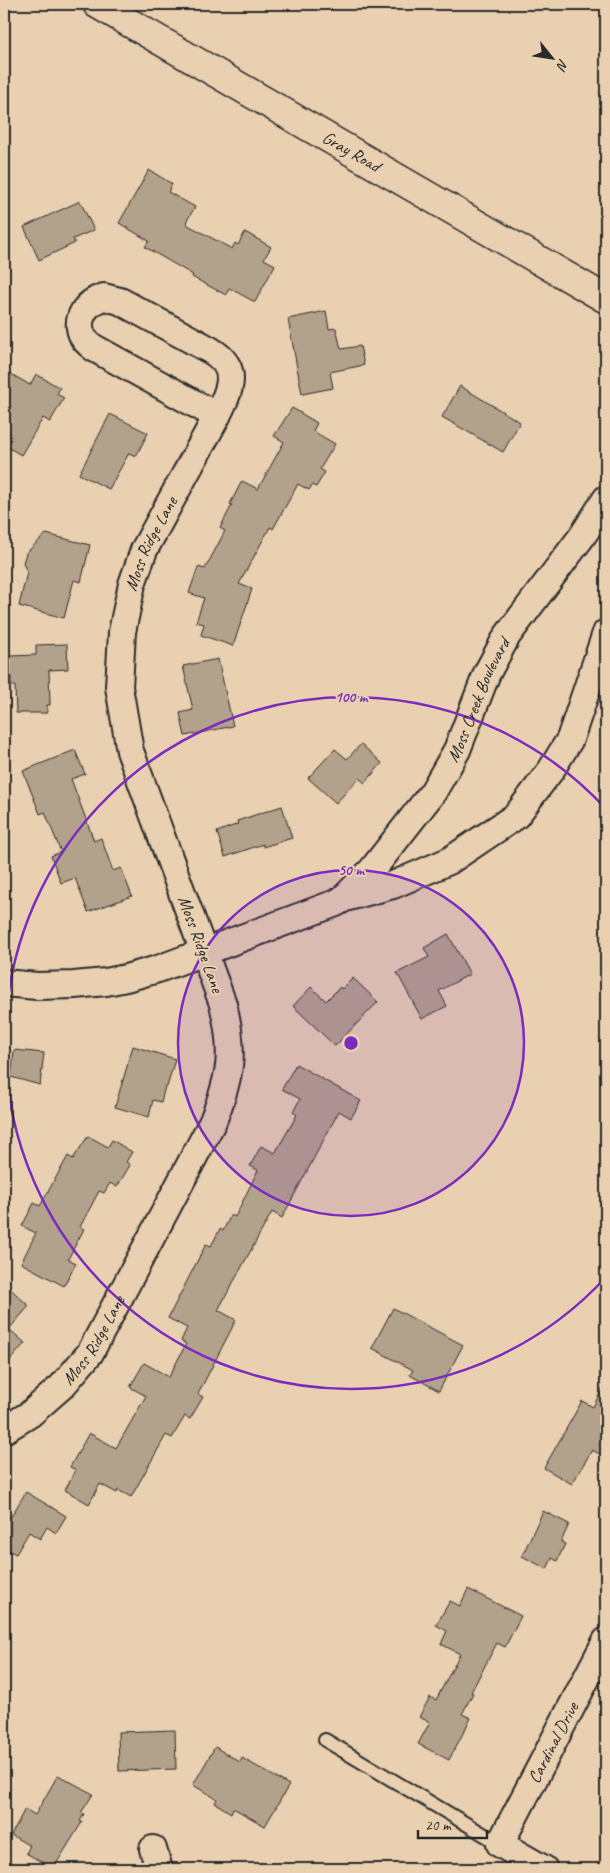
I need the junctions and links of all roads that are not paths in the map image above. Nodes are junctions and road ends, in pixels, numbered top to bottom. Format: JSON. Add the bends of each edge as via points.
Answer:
{"nodes":[{"id":1,"x":97,"y":4,"type":"edge"},
{"id":2,"x":606,"y":299,"type":"edge"},
{"id":3,"x":217,"y":416,"type":"junction"},
{"id":4,"x":606,"y":499,"type":"edge"},
{"id":5,"x":606,"y":632,"type":"edge"},
{"id":6,"x":345,"y":898,"type":"junction"},
{"id":7,"x":205,"y":951,"type":"junction"},
{"id":8,"x":4,"y":983,"type":"edge"},
{"id":9,"x":4,"y":1430,"type":"edge"},
{"id":10,"x":606,"y":1641,"type":"edge"},
{"id":11,"x":325,"y":1740,"type":"dead end"},
{"id":12,"x":500,"y":1844,"type":"junction"},
{"id":13,"x":544,"y":1869,"type":"edge"}],
"edges":[{"from":1,"to":2,"type":"street","name":"Gray Road"},
{"from":3,"to":3,"type":"street","name":"Moss Ridge Lane","via":[[90,345],[80,327],[86,307],[99,298],[115,299],[217,354],[228,367],[231,382]]},
{"from":3,"to":7,"type":"street","name":"Moss Ridge Lane","via":[[144,550],[127,602],[119,687],[130,751]]},
{"from":4,"to":6,"type":"street","name":"Moss Creek Boulevard","via":[[507,636],[487,673],[457,750],[433,792],[372,870]]},
{"from":5,"to":6,"type":"street","name":"Moss Creek Boulevard","via":[[570,738],[551,770],[516,816],[449,861],[393,885]]},
{"from":6,"to":7,"type":"street","name":"Moss Creek Boulevard"},
{"from":7,"to":8,"type":"street","name":"Moss Creek Boulevard","via":[[158,969],[95,984],[43,986]]},
{"from":7,"to":9,"type":"street","name":"Moss Ridge Lane","via":[[229,1025],[231,1047],[225,1090],[213,1121],[90,1352],[62,1386],[30,1414]]},
{"from":10,"to":12,"type":"street","name":"Cardinal Drive"},
{"from":11,"to":12,"type":"lane"},
{"from":12,"to":13,"type":"street"}]}
